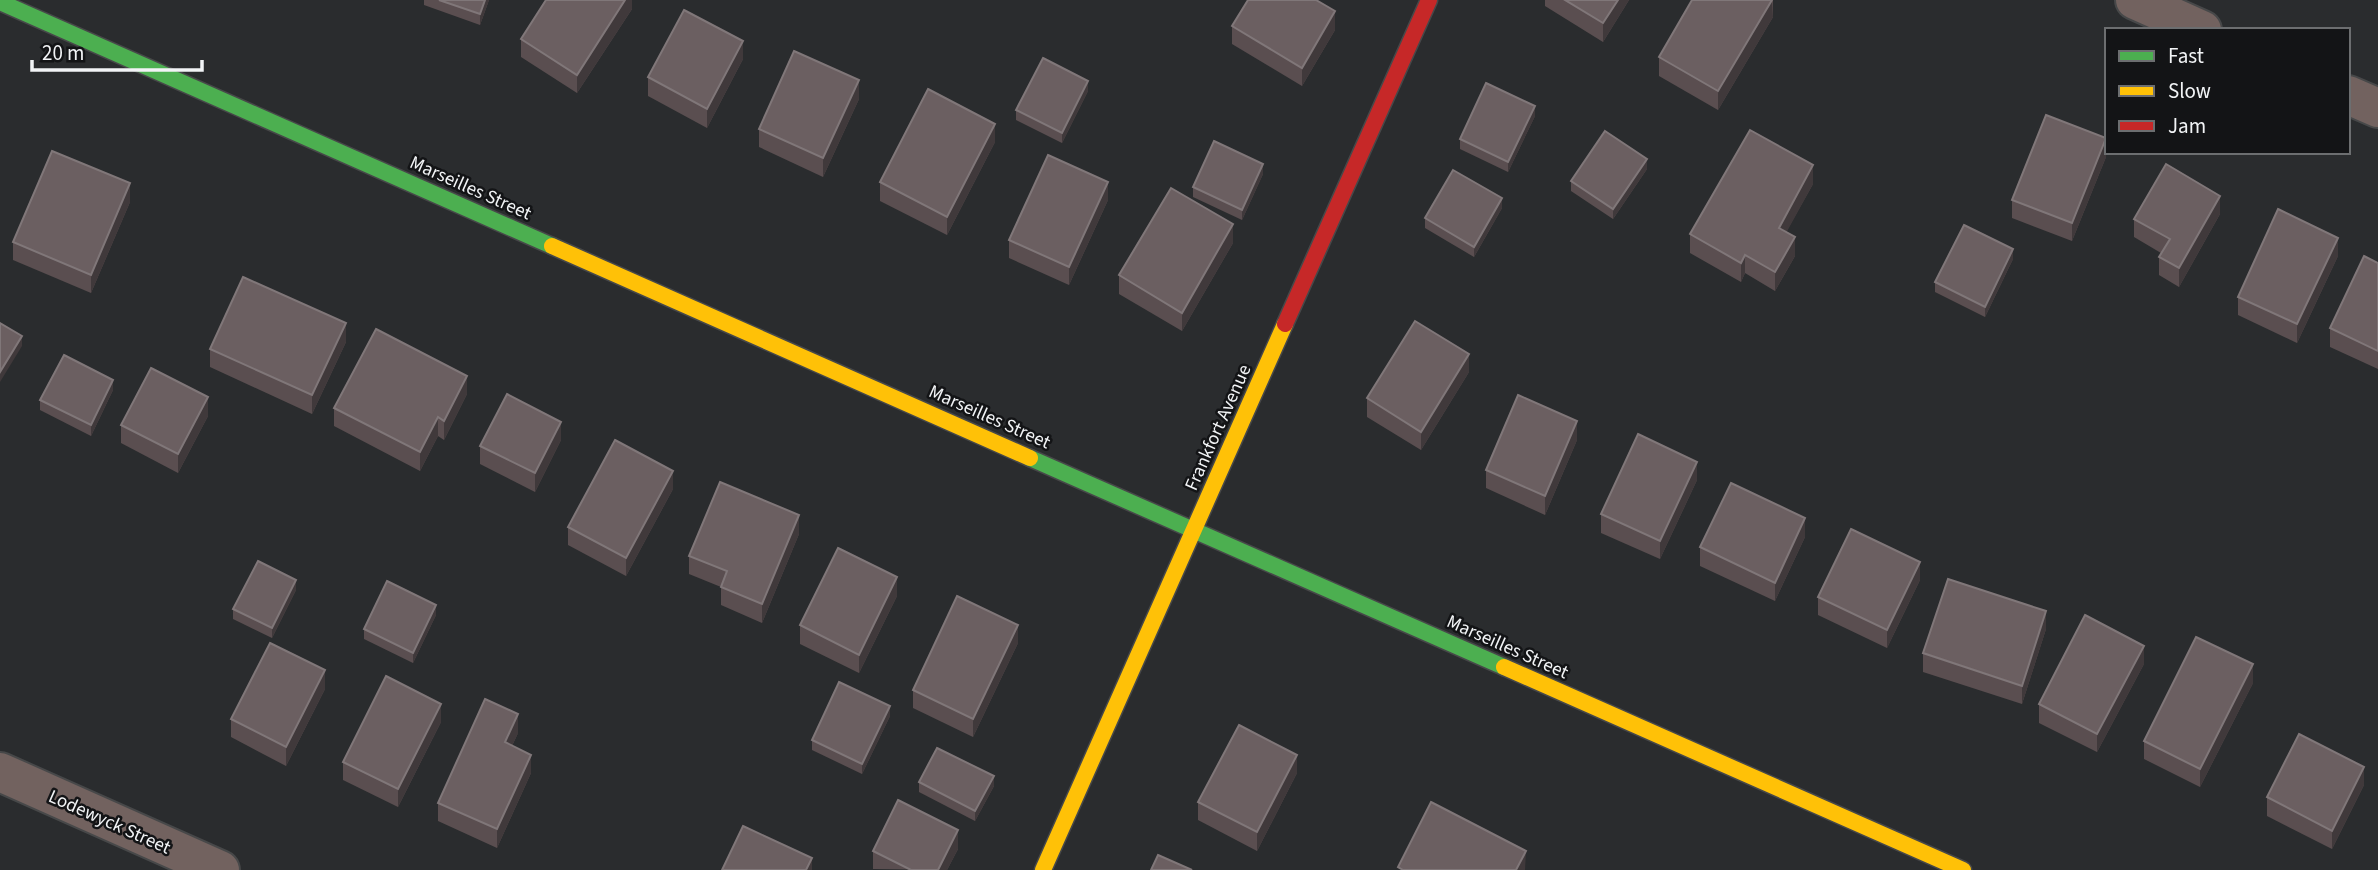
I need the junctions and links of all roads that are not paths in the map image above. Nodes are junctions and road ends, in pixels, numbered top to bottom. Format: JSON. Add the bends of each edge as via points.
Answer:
{"nodes":[{"id":1,"x":1429,"y":0,"type":"edge"},
{"id":2,"x":2134,"y":0,"type":"edge"},
{"id":3,"x":0,"y":2,"type":"edge"},
{"id":4,"x":2197,"y":28,"type":"edge"},
{"id":5,"x":2350,"y":95,"type":"edge"},
{"id":6,"x":2378,"y":108,"type":"edge"},
{"id":7,"x":1194,"y":530,"type":"junction"},
{"id":8,"x":0,"y":772,"type":"edge"},
{"id":9,"x":220,"y":870,"type":"edge"},
{"id":10,"x":1043,"y":870,"type":"edge"},
{"id":11,"x":1963,"y":870,"type":"edge"}],
"edges":[{"from":1,"to":7,"type":"street","name":"Frankfort Avenue"},
{"from":2,"to":4,"type":"street"},
{"from":3,"to":7,"type":"street","name":"Marseilles Street"},
{"from":5,"to":6,"type":"street"},
{"from":7,"to":10,"type":"street","name":"Frankfort Avenue"},
{"from":7,"to":11,"type":"street","name":"Marseilles Street"},
{"from":8,"to":9,"type":"street","name":"Lodewyck Street"}]}
